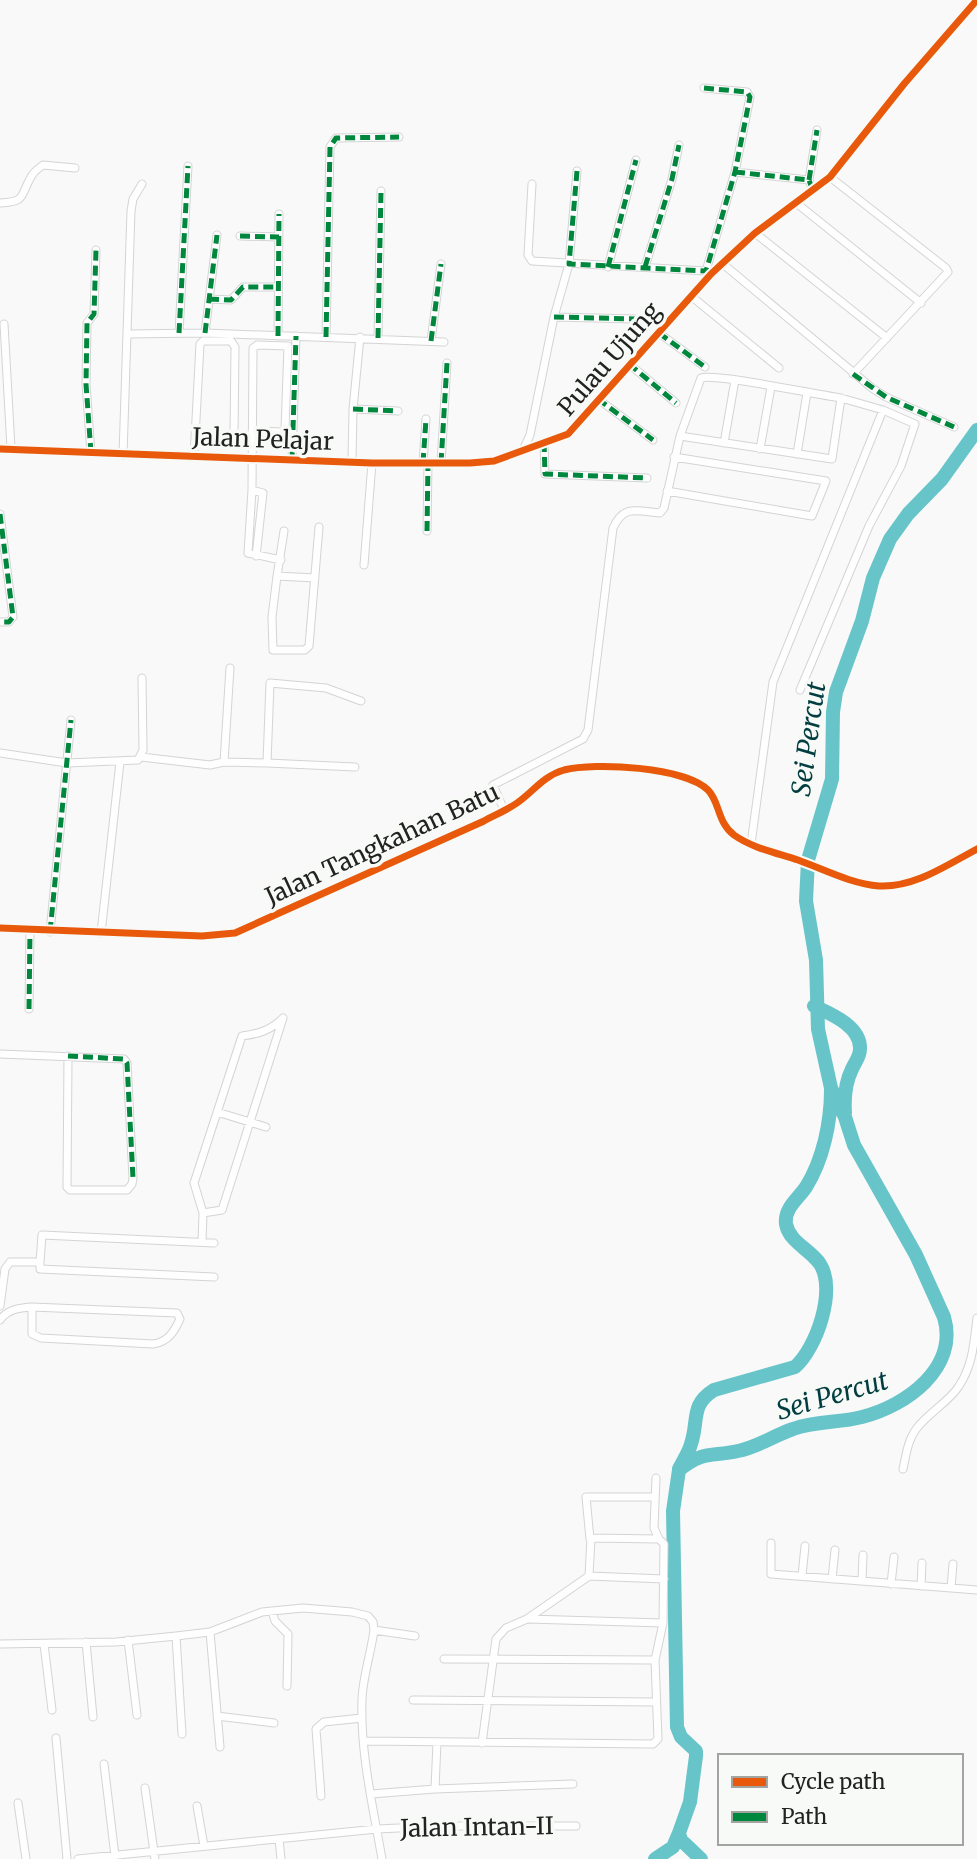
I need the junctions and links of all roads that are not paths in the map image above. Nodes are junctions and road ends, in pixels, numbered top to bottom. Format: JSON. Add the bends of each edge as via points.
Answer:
{"nodes":[{"id":1,"x":976,"y":0,"type":"edge"},
{"id":2,"x":704,"y":88,"type":"dead end"},
{"id":3,"x":817,"y":130,"type":"dead end"},
{"id":4,"x":399,"y":137,"type":"dead end"},
{"id":5,"x":679,"y":145,"type":"dead end"},
{"id":6,"x":636,"y":160,"type":"dead end"},
{"id":7,"x":188,"y":166,"type":"dead end"},
{"id":8,"x":75,"y":168,"type":"dead end"},
{"id":9,"x":577,"y":171,"type":"dead end"},
{"id":10,"x":735,"y":172,"type":"junction"},
{"id":11,"x":830,"y":177,"type":"junction"},
{"id":12,"x":809,"y":180,"type":"junction"},
{"id":13,"x":142,"y":184,"type":"dead end"},
{"id":14,"x":532,"y":184,"type":"dead end"},
{"id":15,"x":381,"y":191,"type":"dead end"},
{"id":16,"x":813,"y":191,"type":"junction"},
{"id":17,"x":795,"y":202,"type":"junction"},
{"id":18,"x":0,"y":203,"type":"edge"},
{"id":19,"x":279,"y":214,"type":"dead end"},
{"id":20,"x":755,"y":233,"type":"junction"},
{"id":21,"x":217,"y":235,"type":"dead end"},
{"id":22,"x":240,"y":236,"type":"dead end"},
{"id":23,"x":279,"y":237,"type":"junction"},
{"id":24,"x":96,"y":250,"type":"dead end"},
{"id":25,"x":441,"y":264,"type":"dead end"},
{"id":26,"x":569,"y":264,"type":"junction"},
{"id":27,"x":723,"y":264,"type":"junction"},
{"id":28,"x":608,"y":267,"type":"junction"},
{"id":29,"x":645,"y":267,"type":"junction"},
{"id":30,"x":708,"y":273,"type":"junction"},
{"id":31,"x":278,"y":287,"type":"junction"},
{"id":32,"x":691,"y":296,"type":"junction"},
{"id":33,"x":209,"y":299,"type":"junction"},
{"id":34,"x":921,"y":303,"type":"junction"},
{"id":35,"x":554,"y":317,"type":"junction"},
{"id":36,"x":667,"y":323,"type":"junction"},
{"id":37,"x":4,"y":324,"type":"dead end"},
{"id":38,"x":179,"y":333,"type":"junction"},
{"id":39,"x":205,"y":333,"type":"junction"},
{"id":40,"x":659,"y":333,"type":"junction"},
{"id":41,"x":127,"y":334,"type":"junction"},
{"id":42,"x":278,"y":336,"type":"junction"},
{"id":43,"x":296,"y":337,"type":"junction"},
{"id":44,"x":326,"y":337,"type":"junction"},
{"id":45,"x":360,"y":337,"type":"junction"},
{"id":46,"x":378,"y":338,"type":"junction"},
{"id":47,"x":887,"y":338,"type":"junction"},
{"id":48,"x":430,"y":341,"type":"junction"},
{"id":49,"x":444,"y":342,"type":"dead end"},
{"id":50,"x":447,"y":363,"type":"dead end"},
{"id":51,"x":629,"y":364,"type":"junction"},
{"id":52,"x":705,"y":367,"type":"dead end"},
{"id":53,"x":779,"y":368,"type":"dead end"},
{"id":54,"x":853,"y":374,"type":"junction"},
{"id":55,"x":734,"y":380,"type":"junction"},
{"id":56,"x":771,"y":387,"type":"junction"},
{"id":57,"x":807,"y":393,"type":"junction"},
{"id":58,"x":841,"y":398,"type":"junction"},
{"id":59,"x":598,"y":399,"type":"junction"},
{"id":60,"x":676,"y":403,"type":"dead end"},
{"id":61,"x":353,"y":409,"type":"junction"},
{"id":62,"x":883,"y":410,"type":"junction"},
{"id":63,"x":398,"y":411,"type":"dead end"},
{"id":64,"x":426,"y":419,"type":"dead end"},
{"id":65,"x":954,"y":427,"type":"dead end"},
{"id":66,"x":252,"y":431,"type":"junction"},
{"id":67,"x":195,"y":435,"type":"junction"},
{"id":68,"x":680,"y":436,"type":"junction"},
{"id":69,"x":653,"y":440,"type":"dead end"},
{"id":70,"x":544,"y":442,"type":"junction"},
{"id":71,"x":724,"y":443,"type":"junction"},
{"id":72,"x":11,"y":448,"type":"junction"},
{"id":73,"x":0,"y":449,"type":"edge"},
{"id":74,"x":760,"y":449,"type":"junction"},
{"id":75,"x":523,"y":450,"type":"junction"},
{"id":76,"x":91,"y":453,"type":"junction"},
{"id":77,"x":123,"y":454,"type":"junction"},
{"id":78,"x":797,"y":454,"type":"junction"},
{"id":79,"x":194,"y":457,"type":"junction"},
{"id":80,"x":674,"y":457,"type":"junction"},
{"id":81,"x":252,"y":459,"type":"junction"},
{"id":82,"x":292,"y":460,"type":"junction"},
{"id":83,"x":352,"y":461,"type":"junction"},
{"id":84,"x":372,"y":463,"type":"junction"},
{"id":85,"x":426,"y":463,"type":"junction"},
{"id":86,"x":441,"y":463,"type":"junction"},
{"id":87,"x":647,"y":478,"type":"dead end"},
{"id":88,"x":667,"y":491,"type":"junction"},
{"id":89,"x":0,"y":513,"type":"edge"},
{"id":90,"x":319,"y":527,"type":"dead end"},
{"id":91,"x":284,"y":531,"type":"dead end"},
{"id":92,"x":427,"y":531,"type":"dead end"},
{"id":93,"x":281,"y":560,"type":"junction"},
{"id":94,"x":364,"y":565,"type":"dead end"},
{"id":95,"x":277,"y":576,"type":"junction"},
{"id":96,"x":315,"y":578,"type":"junction"},
{"id":97,"x":0,"y":622,"type":"edge"},
{"id":98,"x":230,"y":668,"type":"dead end"},
{"id":99,"x":142,"y":678,"type":"dead end"},
{"id":100,"x":800,"y":690,"type":"dead end"},
{"id":101,"x":361,"y":701,"type":"dead end"},
{"id":102,"x":71,"y":720,"type":"dead end"},
{"id":103,"x":0,"y":753,"type":"edge"},
{"id":104,"x":141,"y":757,"type":"junction"},
{"id":105,"x":120,"y":762,"type":"junction"},
{"id":106,"x":224,"y":762,"type":"junction"},
{"id":107,"x":67,"y":763,"type":"junction"},
{"id":108,"x":267,"y":763,"type":"junction"},
{"id":109,"x":355,"y":767,"type":"dead end"},
{"id":110,"x":504,"y":810,"type":"junction"},
{"id":111,"x":751,"y":844,"type":"junction"},
{"id":112,"x":977,"y":849,"type":"edge"},
{"id":113,"x":0,"y":928,"type":"edge"},
{"id":114,"x":30,"y":930,"type":"junction"},
{"id":115,"x":50,"y":932,"type":"junction"},
{"id":116,"x":101,"y":933,"type":"junction"},
{"id":117,"x":29,"y":1009,"type":"dead end"},
{"id":118,"x":0,"y":1055,"type":"edge"},
{"id":119,"x":68,"y":1056,"type":"junction"},
{"id":120,"x":217,"y":1112,"type":"junction"},
{"id":121,"x":250,"y":1122,"type":"junction"},
{"id":122,"x":266,"y":1127,"type":"dead end"},
{"id":123,"x":203,"y":1213,"type":"junction"},
{"id":124,"x":202,"y":1242,"type":"junction"},
{"id":125,"x":214,"y":1243,"type":"dead end"},
{"id":126,"x":40,"y":1262,"type":"junction"},
{"id":127,"x":214,"y":1278,"type":"dead end"},
{"id":128,"x":0,"y":1306,"type":"edge"},
{"id":129,"x":32,"y":1307,"type":"junction"},
{"id":130,"x":977,"y":1318,"type":"edge"},
{"id":131,"x":0,"y":1320,"type":"edge"},
{"id":132,"x":903,"y":1469,"type":"dead end"},
{"id":133,"x":656,"y":1478,"type":"dead end"},
{"id":134,"x":655,"y":1497,"type":"junction"},
{"id":135,"x":590,"y":1539,"type":"junction"},
{"id":136,"x":659,"y":1539,"type":"junction"},
{"id":137,"x":771,"y":1543,"type":"dead end"},
{"id":138,"x":805,"y":1546,"type":"dead end"},
{"id":139,"x":835,"y":1550,"type":"dead end"},
{"id":140,"x":863,"y":1555,"type":"dead end"},
{"id":141,"x":894,"y":1557,"type":"dead end"},
{"id":142,"x":922,"y":1563,"type":"dead end"},
{"id":143,"x":953,"y":1564,"type":"dead end"},
{"id":144,"x":589,"y":1576,"type":"junction"},
{"id":145,"x":802,"y":1576,"type":"junction"},
{"id":146,"x":664,"y":1579,"type":"junction"},
{"id":147,"x":832,"y":1579,"type":"junction"},
{"id":148,"x":862,"y":1581,"type":"junction"},
{"id":149,"x":891,"y":1584,"type":"junction"},
{"id":150,"x":920,"y":1586,"type":"junction"},
{"id":151,"x":951,"y":1588,"type":"junction"},
{"id":152,"x":977,"y":1590,"type":"edge"},
{"id":153,"x":272,"y":1611,"type":"junction"},
{"id":154,"x":527,"y":1619,"type":"junction"},
{"id":155,"x":663,"y":1623,"type":"junction"},
{"id":156,"x":374,"y":1630,"type":"junction"},
{"id":157,"x":210,"y":1632,"type":"junction"},
{"id":158,"x":176,"y":1636,"type":"junction"},
{"id":159,"x":415,"y":1636,"type":"dead end"},
{"id":160,"x":128,"y":1640,"type":"junction"},
{"id":161,"x":86,"y":1642,"type":"junction"},
{"id":162,"x":0,"y":1644,"type":"edge"},
{"id":163,"x":44,"y":1644,"type":"junction"},
{"id":164,"x":444,"y":1659,"type":"dead end"},
{"id":165,"x":493,"y":1659,"type":"junction"},
{"id":166,"x":655,"y":1660,"type":"junction"},
{"id":167,"x":287,"y":1686,"type":"dead end"},
{"id":168,"x":413,"y":1700,"type":"dead end"},
{"id":169,"x":487,"y":1701,"type":"junction"},
{"id":170,"x":656,"y":1702,"type":"junction"},
{"id":171,"x":52,"y":1710,"type":"dead end"},
{"id":172,"x":137,"y":1715,"type":"dead end"},
{"id":173,"x":218,"y":1716,"type":"junction"},
{"id":174,"x":93,"y":1717,"type":"dead end"},
{"id":175,"x":362,"y":1718,"type":"junction"},
{"id":176,"x":274,"y":1723,"type":"dead end"},
{"id":177,"x":182,"y":1734,"type":"dead end"},
{"id":178,"x":56,"y":1738,"type":"dead end"},
{"id":179,"x":364,"y":1741,"type":"junction"},
{"id":180,"x":437,"y":1742,"type":"junction"},
{"id":181,"x":482,"y":1743,"type":"junction"},
{"id":182,"x":220,"y":1747,"type":"dead end"},
{"id":183,"x":104,"y":1764,"type":"dead end"},
{"id":184,"x":573,"y":1784,"type":"dead end"},
{"id":185,"x":145,"y":1788,"type":"dead end"},
{"id":186,"x":435,"y":1789,"type":"junction"},
{"id":187,"x":371,"y":1794,"type":"junction"},
{"id":188,"x":321,"y":1796,"type":"dead end"},
{"id":189,"x":18,"y":1803,"type":"dead end"},
{"id":190,"x":197,"y":1807,"type":"dead end"},
{"id":191,"x":576,"y":1826,"type":"dead end"},
{"id":192,"x":377,"y":1829,"type":"junction"},
{"id":193,"x":279,"y":1839,"type":"junction"},
{"id":194,"x":204,"y":1846,"type":"junction"},
{"id":195,"x":154,"y":1855,"type":"edge"},
{"id":196,"x":111,"y":1857,"type":"edge"},
{"id":197,"x":26,"y":1859,"type":"edge"},
{"id":198,"x":67,"y":1859,"type":"edge"},
{"id":199,"x":78,"y":1859,"type":"edge"},
{"id":200,"x":281,"y":1859,"type":"edge"},
{"id":201,"x":382,"y":1859,"type":"edge"}],
"edges":[{"from":1,"to":11,"type":"street","name":"Pulau Ujung"},
{"from":2,"to":10,"type":"street","via":[[750,95]]},
{"from":3,"to":12,"type":"street"},
{"from":4,"to":44,"type":"street","via":[[336,138],[330,146]]},
{"from":5,"to":29,"type":"street"},
{"from":6,"to":28,"type":"street"},
{"from":7,"to":38,"type":"street"},
{"from":8,"to":18,"type":"street","via":[[43,165],[31,175],[25,194],[14,203]]},
{"from":9,"to":26,"type":"street"},
{"from":10,"to":12,"type":"street"},
{"from":10,"to":30,"type":"street"},
{"from":11,"to":16,"type":"street","name":"Pulau Ujung"},
{"from":11,"to":34,"type":"street","via":[[946,268],[947,275]]},
{"from":12,"to":16,"type":"street"},
{"from":13,"to":41,"type":"street","via":[[131,205]]},
{"from":14,"to":26,"type":"street","via":[[530,260]]},
{"from":15,"to":46,"type":"street"},
{"from":16,"to":17,"type":"street","name":"Pulau Ujung"},
{"from":17,"to":20,"type":"street","name":"Pulau Ujung"},
{"from":17,"to":34,"type":"street"},
{"from":19,"to":23,"type":"street"},
{"from":20,"to":27,"type":"street","name":"Pulau Ujung"},
{"from":20,"to":47,"type":"street"},
{"from":21,"to":33,"type":"street"},
{"from":22,"to":23,"type":"street"},
{"from":23,"to":31,"type":"street"},
{"from":24,"to":76,"type":"street","via":[[94,314],[87,323]]},
{"from":25,"to":48,"type":"street"},
{"from":26,"to":28,"type":"street"},
{"from":26,"to":35,"type":"street"},
{"from":27,"to":30,"type":"street","name":"Pulau Ujung"},
{"from":27,"to":54,"type":"street"},
{"from":28,"to":29,"type":"street"},
{"from":29,"to":30,"type":"street"},
{"from":30,"to":32,"type":"street","name":"Pulau Ujung"},
{"from":31,"to":33,"type":"street","via":[[243,287],[231,300]]},
{"from":31,"to":42,"type":"street"},
{"from":32,"to":36,"type":"street","name":"Pulau Ujung"},
{"from":32,"to":53,"type":"street"},
{"from":33,"to":39,"type":"street"},
{"from":34,"to":47,"type":"street"},
{"from":35,"to":36,"type":"street"},
{"from":35,"to":75,"type":"street"},
{"from":36,"to":40,"type":"street","name":"Pulau Ujung"},
{"from":37,"to":72,"type":"street"},
{"from":38,"to":39,"type":"street"},
{"from":38,"to":41,"type":"street"},
{"from":39,"to":42,"type":"street"},
{"from":40,"to":51,"type":"street","name":"Pulau Ujung"},
{"from":40,"to":52,"type":"street"},
{"from":41,"to":77,"type":"street"},
{"from":42,"to":43,"type":"street"},
{"from":43,"to":44,"type":"street"},
{"from":43,"to":82,"type":"street"},
{"from":44,"to":45,"type":"street"},
{"from":45,"to":46,"type":"street"},
{"from":45,"to":61,"type":"street"},
{"from":46,"to":48,"type":"street"},
{"from":47,"to":54,"type":"street"},
{"from":48,"to":49,"type":"street"},
{"from":50,"to":86,"type":"street"},
{"from":51,"to":59,"type":"street","name":"Pulau Ujung"},
{"from":51,"to":60,"type":"street"},
{"from":54,"to":65,"type":"street","via":[[886,397]]},
{"from":55,"to":56,"type":"street"},
{"from":55,"to":68,"type":"street","via":[[701,379]]},
{"from":55,"to":71,"type":"street"},
{"from":56,"to":57,"type":"street"},
{"from":56,"to":74,"type":"street"},
{"from":57,"to":58,"type":"street"},
{"from":57,"to":78,"type":"street"},
{"from":58,"to":62,"type":"street"},
{"from":58,"to":78,"type":"street","via":[[832,459]]},
{"from":59,"to":69,"type":"street"},
{"from":59,"to":70,"type":"street","name":"Pulau Ujung","via":[[568,435]]},
{"from":61,"to":63,"type":"street"},
{"from":61,"to":83,"type":"street"},
{"from":62,"to":100,"type":"street","via":[[915,424],[901,466],[869,527]]},
{"from":62,"to":111,"type":"street","via":[[773,682]]},
{"from":64,"to":85,"type":"street"},
{"from":66,"to":66,"type":"street","via":[[285,430],[288,346],[253,348]]},
{"from":66,"to":81,"type":"street"},
{"from":67,"to":67,"type":"street","via":[[233,435],[235,347],[231,341],[200,344]]},
{"from":67,"to":79,"type":"street"},
{"from":68,"to":71,"type":"street"},
{"from":68,"to":80,"type":"street"},
{"from":70,"to":75,"type":"street","name":"Pulau Ujung"},
{"from":70,"to":87,"type":"street","via":[[545,474]]},
{"from":71,"to":74,"type":"street"},
{"from":72,"to":73,"type":"street","name":"Jalan Pelajar"},
{"from":72,"to":76,"type":"street","name":"Jalan Pelajar"},
{"from":74,"to":78,"type":"street"},
{"from":75,"to":86,"type":"street","name":"Jalan Pelajar","via":[[494,461]]},
{"from":76,"to":77,"type":"street","name":"Jalan Pelajar"},
{"from":77,"to":79,"type":"street","name":"Jalan Pelajar"},
{"from":79,"to":81,"type":"street","name":"Jalan Pelajar"},
{"from":80,"to":88,"type":"street"},
{"from":80,"to":88,"type":"street","via":[[826,481],[812,516]]},
{"from":81,"to":82,"type":"street","name":"Jalan Pelajar"},
{"from":81,"to":93,"type":"street","via":[[252,490],[263,493],[252,555]]},
{"from":82,"to":83,"type":"street","name":"Jalan Pelajar"},
{"from":83,"to":84,"type":"street","name":"Jalan Pelajar"},
{"from":84,"to":85,"type":"street","name":"Jalan Pelajar"},
{"from":84,"to":94,"type":"street"},
{"from":85,"to":86,"type":"street","name":"Jalan Pelajar"},
{"from":85,"to":92,"type":"street"},
{"from":88,"to":110,"type":"street","via":[[660,513],[626,511],[613,528],[588,730],[583,739],[493,785]]},
{"from":89,"to":97,"type":"street","via":[[13,617]]},
{"from":90,"to":96,"type":"street"},
{"from":91,"to":93,"type":"street"},
{"from":93,"to":95,"type":"street"},
{"from":95,"to":96,"type":"street"},
{"from":95,"to":96,"type":"street","via":[[273,650],[299,651],[309,646]]},
{"from":98,"to":106,"type":"street"},
{"from":99,"to":104,"type":"street"},
{"from":101,"to":108,"type":"street","via":[[326,688],[270,683]]},
{"from":102,"to":107,"type":"street"},
{"from":103,"to":107,"type":"street"},
{"from":104,"to":105,"type":"street"},
{"from":104,"to":106,"type":"street","via":[[210,765]]},
{"from":105,"to":107,"type":"street"},
{"from":105,"to":116,"type":"street"},
{"from":106,"to":108,"type":"street"},
{"from":107,"to":115,"type":"street"},
{"from":108,"to":109,"type":"street"},
{"from":110,"to":111,"type":"street","name":"Jalan Tangkahan Batu","via":[[562,771],[645,769],[704,787],[726,829]]},
{"from":110,"to":116,"type":"street","name":"Jalan Tangkahan Batu","via":[[234,933]]},
{"from":111,"to":112,"type":"street","name":"Jalan Tangkahan Batu","via":[[878,886],[904,884]]},
{"from":113,"to":114,"type":"street","name":"Jalan Tangkahan Batu"},
{"from":114,"to":115,"type":"street","name":"Jalan Tangkahan Batu"},
{"from":114,"to":117,"type":"street"},
{"from":115,"to":116,"type":"street","name":"Jalan Tangkahan Batu"},
{"from":118,"to":119,"type":"street"},
{"from":119,"to":119,"type":"street","via":[[67,1187],[127,1190],[133,1178],[127,1063],[124,1059]]},
{"from":120,"to":121,"type":"street"},
{"from":120,"to":121,"type":"street","via":[[242,1036],[260,1034],[283,1018]]},
{"from":120,"to":123,"type":"street","via":[[194,1183]]},
{"from":121,"to":122,"type":"street"},
{"from":121,"to":123,"type":"street","via":[[222,1210]]},
{"from":123,"to":124,"type":"street"},
{"from":124,"to":125,"type":"street"},
{"from":124,"to":126,"type":"street","via":[[42,1235]]},
{"from":126,"to":127,"type":"street","via":[[40,1269]]},
{"from":126,"to":128,"type":"street","via":[[6,1264]]},
{"from":129,"to":129,"type":"street","via":[[32,1334],[41,1338],[153,1345],[166,1340],[180,1320],[177,1312]]},
{"from":129,"to":131,"type":"street","via":[[5,1313]]},
{"from":130,"to":132,"type":"street","via":[[972,1359],[964,1378],[917,1427]]},
{"from":133,"to":134,"type":"street"},
{"from":134,"to":135,"type":"street","via":[[586,1497]]},
{"from":134,"to":136,"type":"street","via":[[654,1528]]},
{"from":135,"to":136,"type":"street"},
{"from":135,"to":144,"type":"street"},
{"from":136,"to":146,"type":"street","via":[[664,1544]]},
{"from":137,"to":145,"type":"street","via":[[771,1574]]},
{"from":138,"to":145,"type":"street"},
{"from":139,"to":147,"type":"street"},
{"from":140,"to":148,"type":"street"},
{"from":141,"to":149,"type":"street"},
{"from":142,"to":150,"type":"street"},
{"from":143,"to":151,"type":"street"},
{"from":144,"to":146,"type":"street"},
{"from":144,"to":154,"type":"street"},
{"from":145,"to":147,"type":"street"},
{"from":146,"to":155,"type":"street"},
{"from":147,"to":148,"type":"street"},
{"from":148,"to":149,"type":"street"},
{"from":149,"to":150,"type":"street"},
{"from":150,"to":151,"type":"street"},
{"from":151,"to":152,"type":"street"},
{"from":153,"to":156,"type":"street","via":[[352,1612],[368,1616]]},
{"from":153,"to":157,"type":"street"},
{"from":153,"to":167,"type":"street","via":[[288,1634]]},
{"from":154,"to":155,"type":"street"},
{"from":154,"to":165,"type":"street","via":[[506,1628],[496,1639]]},
{"from":155,"to":166,"type":"street"},
{"from":156,"to":159,"type":"street"},
{"from":156,"to":175,"type":"street"},
{"from":157,"to":158,"type":"street"},
{"from":157,"to":173,"type":"street"},
{"from":158,"to":160,"type":"street"},
{"from":158,"to":177,"type":"street"},
{"from":160,"to":161,"type":"street"},
{"from":160,"to":172,"type":"street"},
{"from":161,"to":163,"type":"street"},
{"from":161,"to":174,"type":"street"},
{"from":162,"to":163,"type":"street"},
{"from":163,"to":171,"type":"street"},
{"from":164,"to":165,"type":"street"},
{"from":165,"to":166,"type":"street"},
{"from":165,"to":169,"type":"street"},
{"from":166,"to":170,"type":"street"},
{"from":168,"to":169,"type":"street"},
{"from":169,"to":170,"type":"street"},
{"from":169,"to":181,"type":"street"},
{"from":170,"to":181,"type":"street","via":[[658,1738],[653,1744]]},
{"from":173,"to":176,"type":"street"},
{"from":173,"to":182,"type":"street"},
{"from":175,"to":179,"type":"street"},
{"from":175,"to":188,"type":"street","via":[[324,1721],[316,1729]]},
{"from":178,"to":198,"type":"street"},
{"from":179,"to":180,"type":"street"},
{"from":179,"to":187,"type":"street"},
{"from":180,"to":181,"type":"street"},
{"from":180,"to":186,"type":"street"},
{"from":183,"to":196,"type":"street"},
{"from":184,"to":186,"type":"street"},
{"from":185,"to":195,"type":"street"},
{"from":186,"to":187,"type":"street"},
{"from":187,"to":192,"type":"street"},
{"from":189,"to":197,"type":"street"},
{"from":190,"to":194,"type":"street"},
{"from":191,"to":192,"type":"street","name":"Jalan Intan-II"},
{"from":192,"to":193,"type":"street","name":"Jalan Intan-II"},
{"from":192,"to":201,"type":"street"},
{"from":193,"to":194,"type":"street","name":"Jalan Intan-II"},
{"from":193,"to":200,"type":"street"},
{"from":194,"to":195,"type":"street","name":"Jalan Intan-II"},
{"from":195,"to":196,"type":"street","name":"Jalan Intan-II"},
{"from":196,"to":199,"type":"street","name":"Jalan Intan-II"}]}
